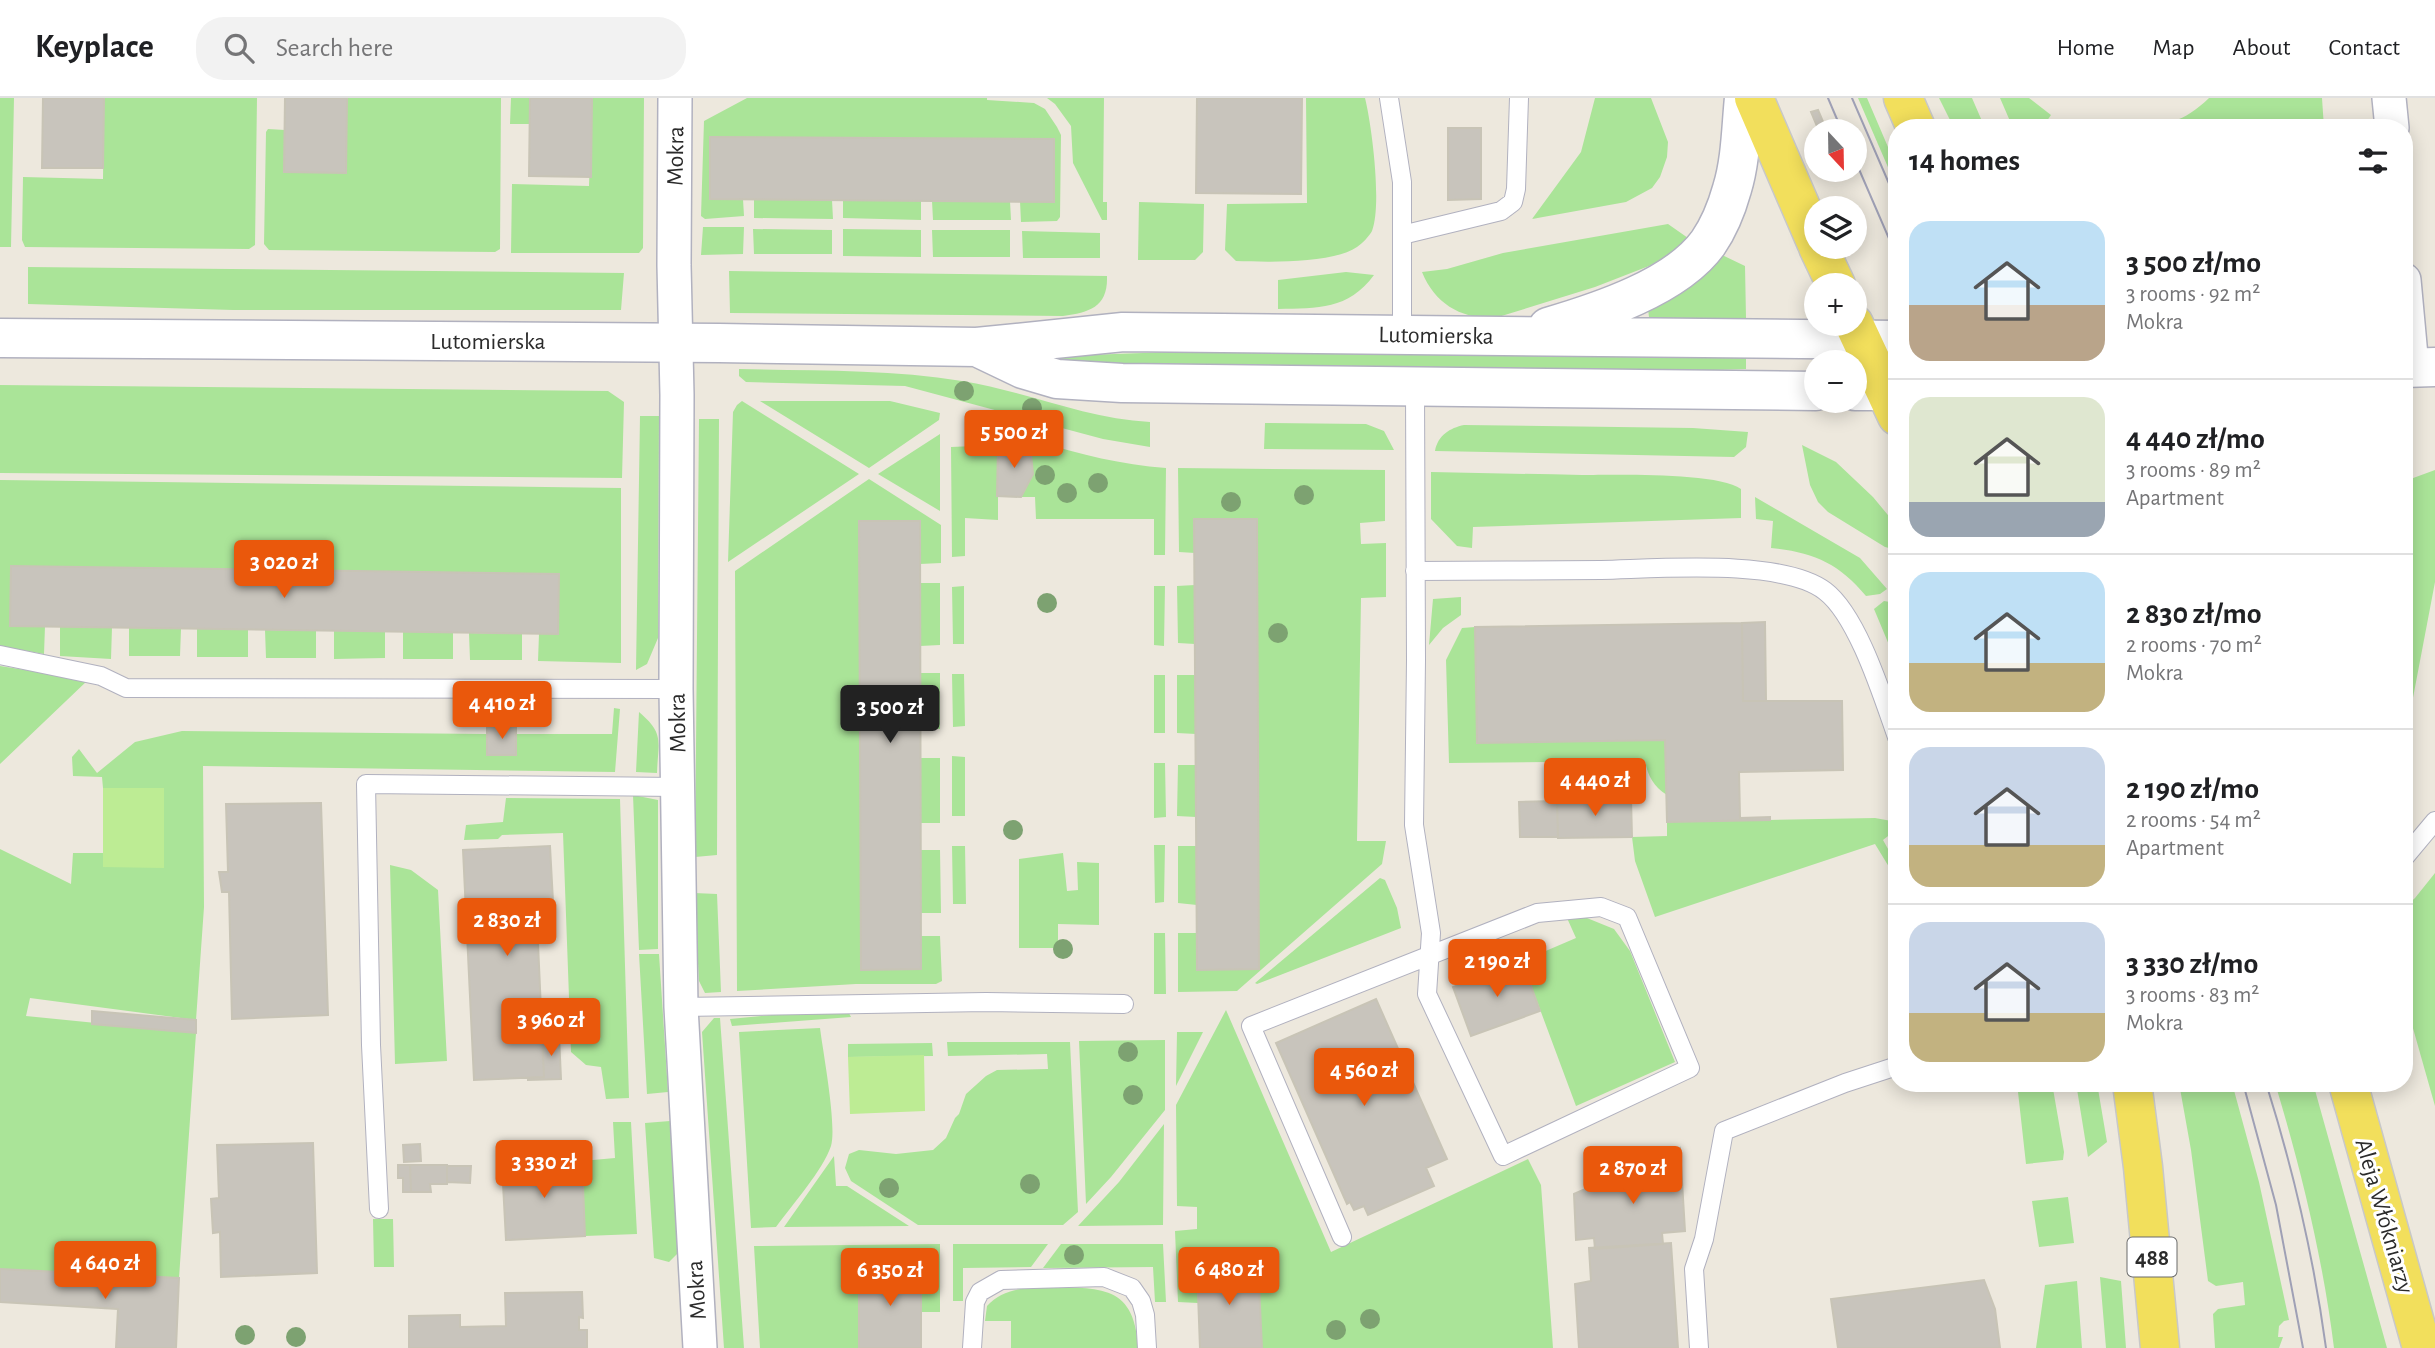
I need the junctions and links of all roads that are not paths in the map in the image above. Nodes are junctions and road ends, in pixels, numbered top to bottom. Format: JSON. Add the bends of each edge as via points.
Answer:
{"nodes":[{"id":1,"x":675,"y":98,"type":"edge"},
{"id":2,"x":1389,"y":98,"type":"edge"},
{"id":3,"x":1519,"y":98,"type":"edge"},
{"id":4,"x":1744,"y":98,"type":"edge"},
{"id":5,"x":1754,"y":98,"type":"edge"},
{"id":6,"x":1903,"y":98,"type":"edge"},
{"id":7,"x":2389,"y":98,"type":"edge"},
{"id":8,"x":1912,"y":119,"type":"edge"},
{"id":9,"x":2391,"y":119,"type":"edge"},
{"id":10,"x":1804,"y":215,"type":"edge"},
{"id":11,"x":1402,"y":235,"type":"junction"},
{"id":12,"x":1402,"y":335,"type":"junction"},
{"id":13,"x":1871,"y":335,"type":"edge"},
{"id":14,"x":1515,"y":336,"type":"junction"},
{"id":15,"x":0,"y":338,"type":"edge"},
{"id":16,"x":677,"y":343,"type":"junction"},
{"id":17,"x":977,"y":347,"type":"junction"},
{"id":18,"x":1415,"y":387,"type":"junction"},
{"id":19,"x":1804,"y":391,"type":"edge"},
{"id":20,"x":1883,"y":397,"type":"edge"},
{"id":21,"x":1415,"y":571,"type":"junction"},
{"id":22,"x":0,"y":655,"type":"edge"},
{"id":23,"x":676,"y":690,"type":"junction"},
{"id":24,"x":1888,"y":711,"type":"edge"},
{"id":25,"x":678,"y":787,"type":"junction"},
{"id":26,"x":2435,"y":821,"type":"edge"},
{"id":27,"x":2413,"y":847,"type":"edge"},
{"id":28,"x":1430,"y":955,"type":"junction"},
{"id":29,"x":1124,"y":1004,"type":"dead end"},
{"id":30,"x":681,"y":1007,"type":"junction"},
{"id":31,"x":1888,"y":1069,"type":"edge"},
{"id":32,"x":2133,"y":1092,"type":"edge"},
{"id":33,"x":2351,"y":1092,"type":"edge"},
{"id":34,"x":379,"y":1209,"type":"dead end"},
{"id":35,"x":1342,"y":1237,"type":"dead end"},
{"id":36,"x":700,"y":1348,"type":"edge"},
{"id":37,"x":972,"y":1348,"type":"edge"},
{"id":38,"x":1147,"y":1348,"type":"edge"},
{"id":39,"x":1699,"y":1348,"type":"edge"},
{"id":40,"x":2160,"y":1348,"type":"edge"},
{"id":41,"x":2422,"y":1348,"type":"edge"}],
"edges":[{"from":1,"to":16,"type":"street","name":"Mokra"},
{"from":2,"to":11,"type":"lane","via":[[1402,181]]},
{"from":3,"to":11,"type":"lane","via":[[1513,202],[1501,211]]},
{"from":4,"to":14,"type":"main road","via":[[1733,187],[1716,230],[1701,252],[1670,276],[1620,301]]},
{"from":5,"to":10,"type":"main road"},
{"from":6,"to":8,"type":"main road"},
{"from":7,"to":9,"type":"street"},
{"from":11,"to":12,"type":"lane"},
{"from":12,"to":14,"type":"main road","name":"Lutomierska"},
{"from":12,"to":17,"type":"main road","name":"Lutomierska","via":[[1124,332]]},
{"from":13,"to":14,"type":"main road","name":"Lutomierska"},
{"from":13,"to":20,"type":"main road"},
{"from":15,"to":16,"type":"main road","name":"Lutomierska"},
{"from":16,"to":17,"type":"main road","name":"Lutomierska"},
{"from":16,"to":23,"type":"street","name":"Mokra"},
{"from":17,"to":18,"type":"main road","name":"Lutomierska","via":[[1057,379]]},
{"from":18,"to":19,"type":"main road","name":"Lutomierska"},
{"from":18,"to":21,"type":"lane"},
{"from":21,"to":24,"type":"lane","via":[[1737,569],[1796,576],[1825,591],[1843,612],[1871,662]]},
{"from":21,"to":28,"type":"lane","via":[[1414,825],[1431,933]]},
{"from":22,"to":23,"type":"lane","via":[[101,676],[126,688]]},
{"from":23,"to":25,"type":"street","name":"Mokra"},
{"from":25,"to":30,"type":"street","name":"Mokra"},
{"from":25,"to":34,"type":"lane","via":[[366,784]]},
{"from":26,"to":27,"type":"lane"},
{"from":28,"to":28,"type":"lane","via":[[1427,994],[1503,1156],[1690,1068],[1627,917],[1601,906],[1537,913]]},
{"from":28,"to":35,"type":"lane","via":[[1251,1027]]},
{"from":29,"to":30,"type":"lane"},
{"from":30,"to":36,"type":"street","name":"Mokra"},
{"from":31,"to":39,"type":"lane","via":[[1724,1131],[1694,1269]]},
{"from":32,"to":40,"type":"main road","number":"488"},
{"from":33,"to":41,"type":"main road","name":"Aleja Włókniarzy"},
{"from":37,"to":38,"type":"lane","via":[[975,1302],[991,1285],[1001,1280],[1092,1277],[1132,1288],[1145,1315]]}]}
